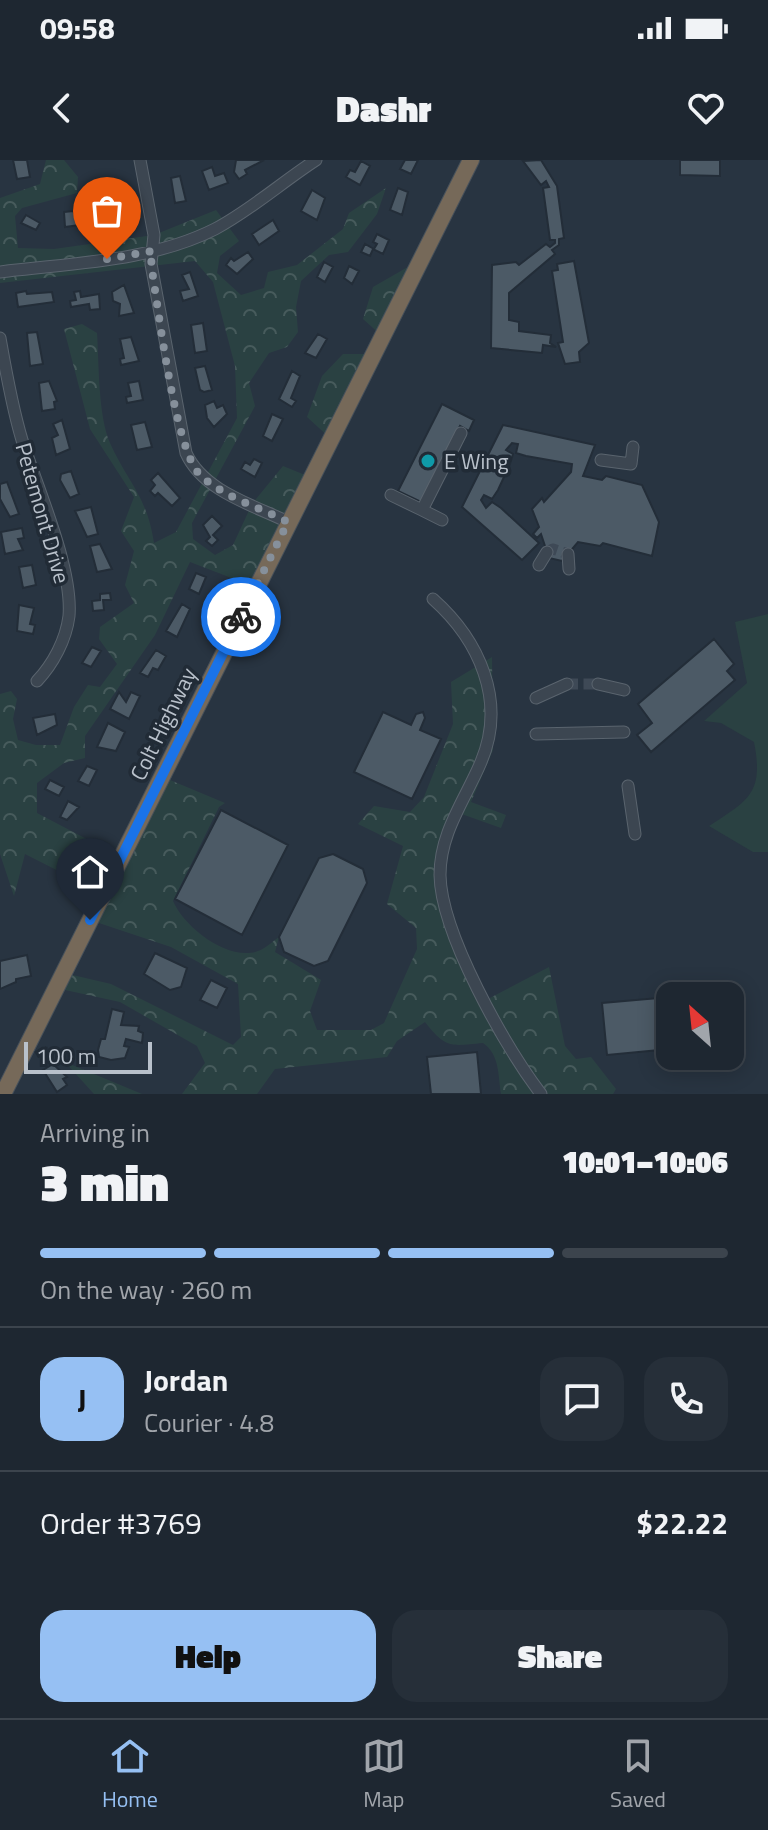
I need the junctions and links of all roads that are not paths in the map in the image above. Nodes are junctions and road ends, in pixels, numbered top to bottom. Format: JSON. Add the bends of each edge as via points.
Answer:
{"nodes":[{"id":1,"x":140,"y":160,"type":"edge"},
{"id":2,"x":316,"y":160,"type":"edge"},
{"id":3,"x":471,"y":160,"type":"edge"},
{"id":4,"x":153,"y":251,"type":"junction"},
{"id":5,"x":0,"y":272,"type":"edge"},
{"id":6,"x":0,"y":338,"type":"edge"},
{"id":7,"x":461,"y":433,"type":"dead end"},
{"id":8,"x":633,"y":447,"type":"dead end"},
{"id":9,"x":601,"y":460,"type":"dead end"},
{"id":10,"x":391,"y":495,"type":"dead end"},
{"id":11,"x":422,"y":510,"type":"junction"},
{"id":12,"x":442,"y":520,"type":"dead end"},
{"id":13,"x":288,"y":522,"type":"junction"},
{"id":14,"x":547,"y":552,"type":"dead end"},
{"id":15,"x":568,"y":554,"type":"dead end"},
{"id":16,"x":539,"y":565,"type":"dead end"},
{"id":17,"x":569,"y":569,"type":"dead end"},
{"id":18,"x":433,"y":599,"type":"dead end"},
{"id":19,"x":37,"y":681,"type":"dead end"},
{"id":20,"x":567,"y":684,"type":"tunnel mouth"},
{"id":21,"x":598,"y":684,"type":"tunnel mouth"},
{"id":22,"x":624,"y":690,"type":"dead end"},
{"id":23,"x":536,"y":698,"type":"dead end"},
{"id":24,"x":624,"y":732,"type":"dead end"},
{"id":25,"x":536,"y":734,"type":"dead end"},
{"id":26,"x":628,"y":786,"type":"dead end"},
{"id":27,"x":635,"y":834,"type":"dead end"},
{"id":28,"x":23,"y":1054,"type":"junction"},
{"id":29,"x":0,"y":1072,"type":"edge"},
{"id":30,"x":3,"y":1094,"type":"edge"},
{"id":31,"x":541,"y":1094,"type":"edge"}],
"edges":[{"from":1,"to":4,"type":"street"},
{"from":2,"to":4,"type":"street","via":[[213,230]]},
{"from":3,"to":13,"type":"highway","name":"Colt Highway"},
{"from":4,"to":5,"type":"street"},
{"from":4,"to":13,"type":"street","via":[[153,278],[190,462],[211,484]]},
{"from":6,"to":19,"type":"street","name":"Petemont Drive","via":[[17,425],[68,601],[61,642]]},
{"from":7,"to":11,"type":"street"},
{"from":8,"to":9,"type":"street","via":[[631,464]]},
{"from":10,"to":11,"type":"street"},
{"from":11,"to":12,"type":"street"},
{"from":13,"to":28,"type":"highway","name":"Colt Highway"},
{"from":14,"to":16,"type":"street"},
{"from":15,"to":17,"type":"street"},
{"from":18,"to":31,"type":"street","via":[[472,644],[484,670],[491,708],[486,748],[443,850],[443,905],[458,947]]},
{"from":20,"to":23,"type":"street"},
{"from":21,"to":22,"type":"street"},
{"from":24,"to":25,"type":"street"},
{"from":26,"to":27,"type":"street"},
{"from":28,"to":29,"type":"highway"},
{"from":28,"to":30,"type":"highway","name":"Colt Highway"}]}
